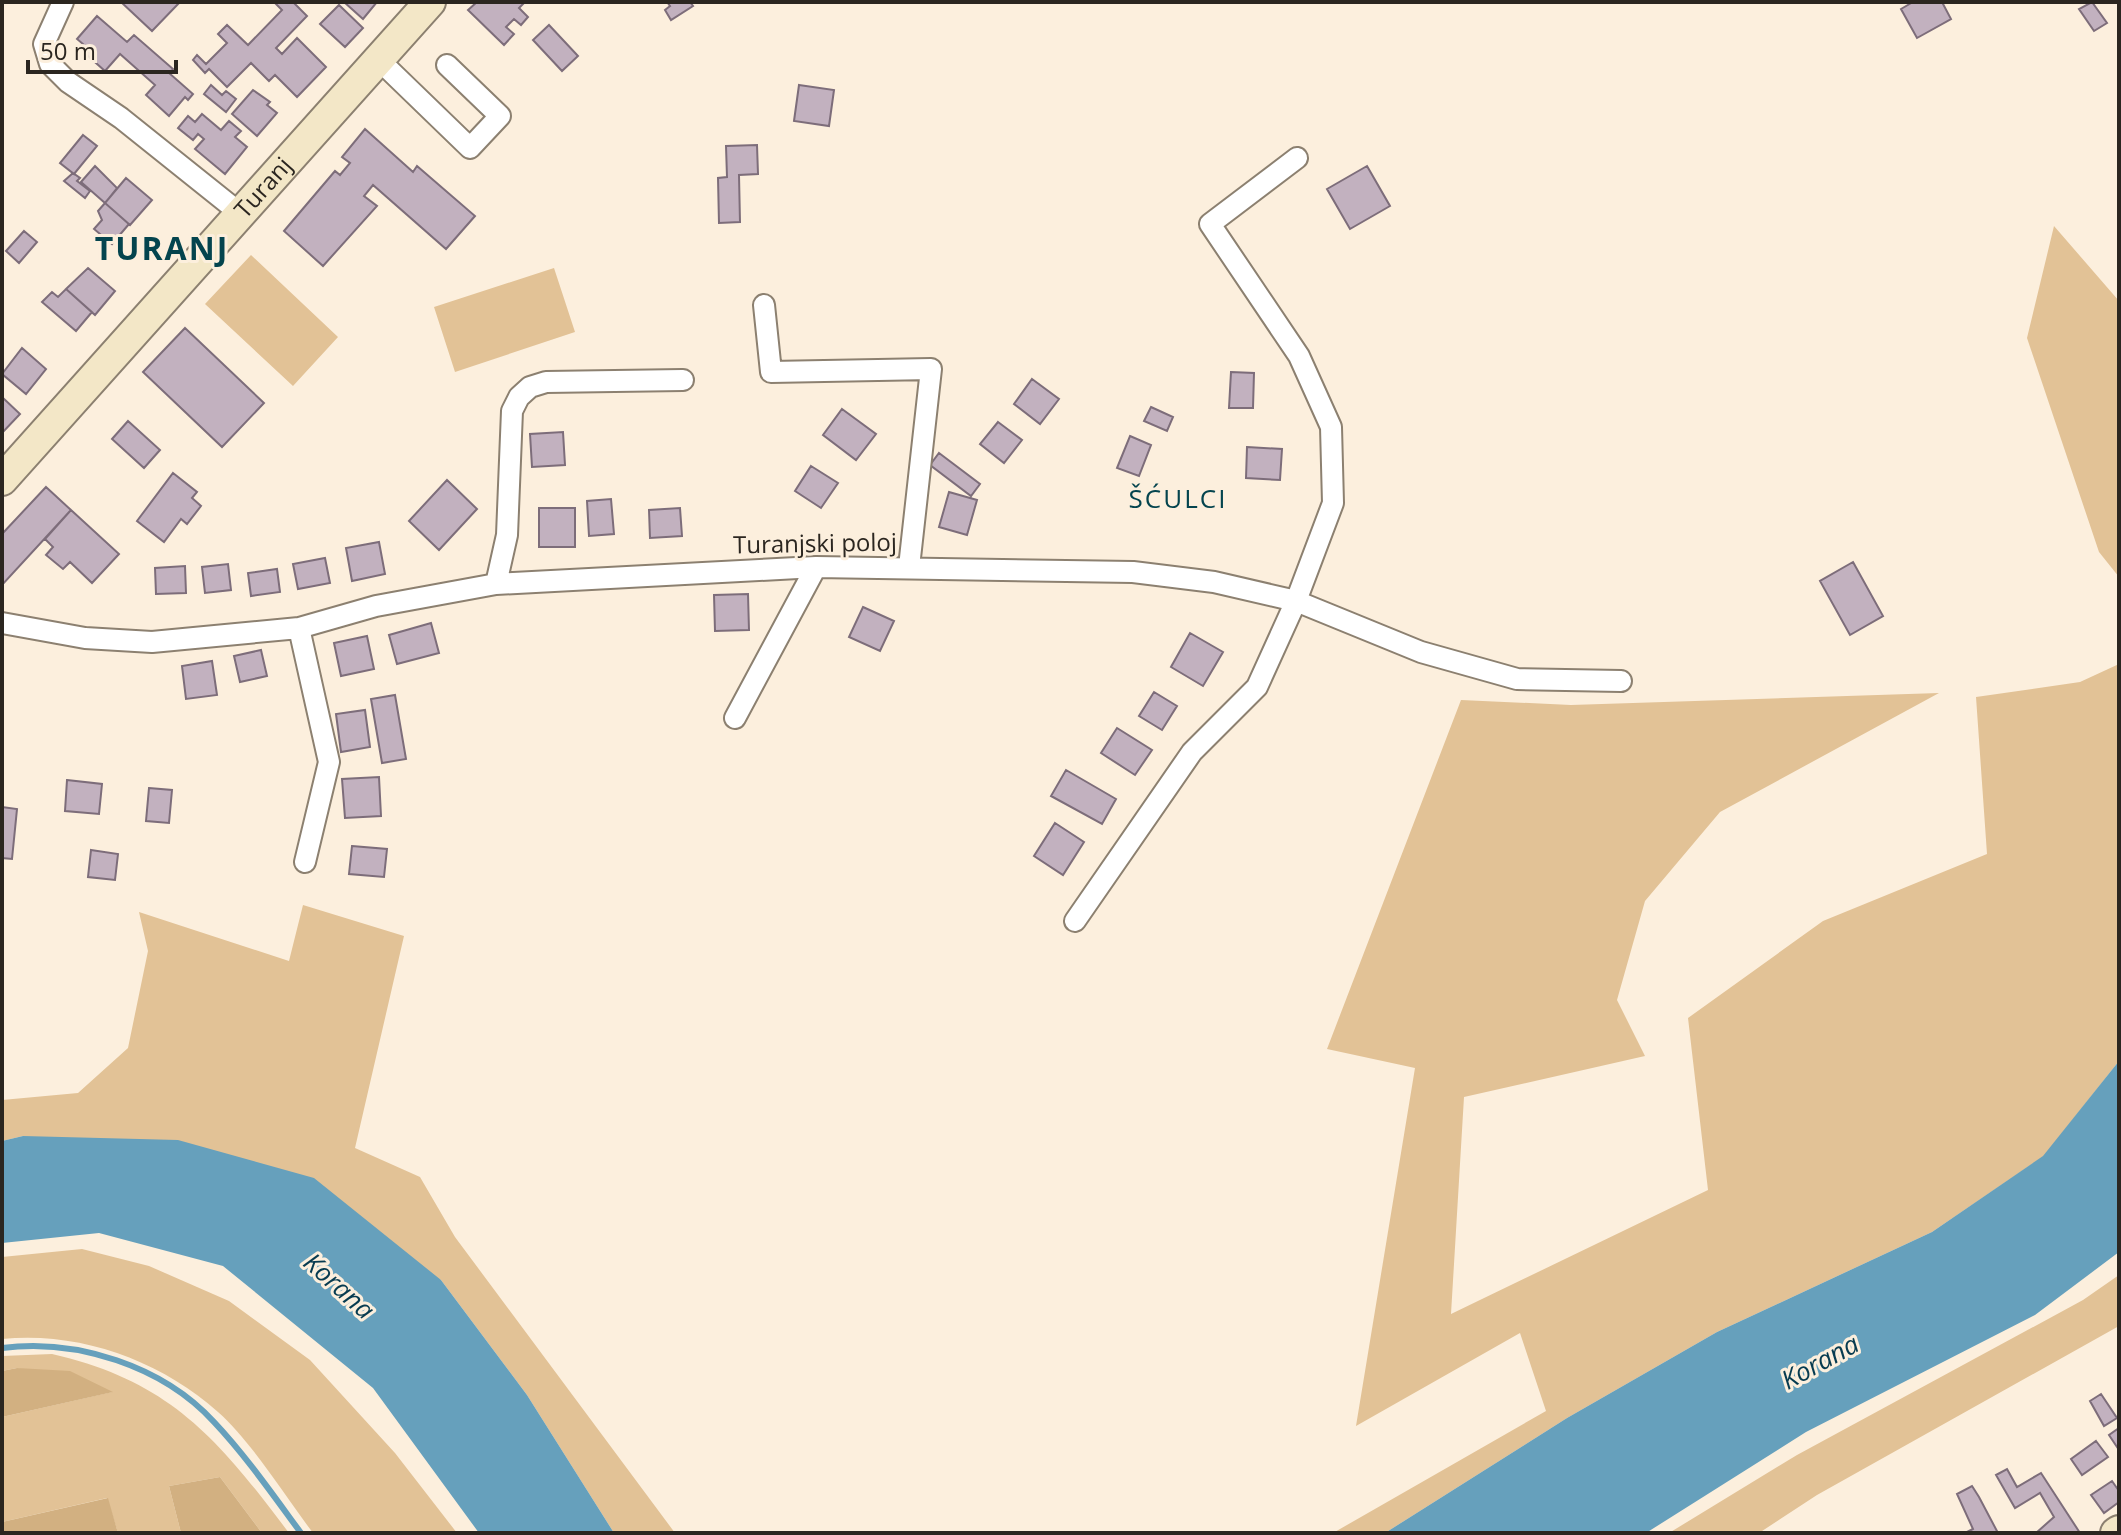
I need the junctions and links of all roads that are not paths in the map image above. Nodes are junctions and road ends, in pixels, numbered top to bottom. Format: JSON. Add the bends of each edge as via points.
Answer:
{"nodes":[{"id":1,"x":63,"y":2,"type":"edge"},
{"id":2,"x":430,"y":2,"type":"edge"},
{"id":3,"x":378,"y":59,"type":"junction"},
{"id":4,"x":447,"y":65,"type":"dead end"},
{"id":5,"x":1297,"y":158,"type":"dead end"},
{"id":6,"x":241,"y":214,"type":"junction"},
{"id":7,"x":764,"y":305,"type":"dead end"},
{"id":8,"x":683,"y":380,"type":"dead end"},
{"id":9,"x":2,"y":480,"type":"edge"},
{"id":10,"x":816,"y":567,"type":"junction"},
{"id":11,"x":909,"y":567,"type":"junction"},
{"id":12,"x":496,"y":584,"type":"junction"},
{"id":13,"x":1296,"y":601,"type":"junction"},
{"id":14,"x":2,"y":623,"type":"edge"},
{"id":15,"x":299,"y":628,"type":"junction"},
{"id":16,"x":1621,"y":681,"type":"dead end"},
{"id":17,"x":735,"y":718,"type":"dead end"},
{"id":18,"x":305,"y":862,"type":"dead end"},
{"id":19,"x":1075,"y":921,"type":"dead end"}],
"edges":[{"from":1,"to":6,"type":"street","via":[[44,44],[50,64]]},
{"from":2,"to":3,"type":"main road","name":"Turanj"},
{"from":3,"to":4,"type":"street","via":[[470,148],[500,116]]},
{"from":3,"to":6,"type":"main road","name":"Turanj"},
{"from":5,"to":13,"type":"street","via":[[1210,224],[1299,356],[1331,427],[1333,503]]},
{"from":6,"to":9,"type":"main road","name":"Turanj"},
{"from":7,"to":11,"type":"street","via":[[771,372],[931,369]]},
{"from":8,"to":12,"type":"street","via":[[546,382],[519,397],[509,427],[507,535]]},
{"from":10,"to":11,"type":"street","name":"Turanjski poloj"},
{"from":10,"to":12,"type":"street","name":"Turanjski poloj"},
{"from":10,"to":17,"type":"street"},
{"from":11,"to":13,"type":"street","name":"Turanjski poloj","via":[[1133,572],[1214,582]]},
{"from":12,"to":15,"type":"street","name":"Turanjski poloj","via":[[376,606]]},
{"from":13,"to":16,"type":"street","name":"Turanjski poloj","via":[[1421,652],[1517,679]]},
{"from":13,"to":19,"type":"street","via":[[1257,687],[1192,752]]},
{"from":14,"to":15,"type":"street","name":"Turanjski poloj","via":[[85,638],[152,642]]},
{"from":15,"to":18,"type":"street","via":[[329,762]]}]}
